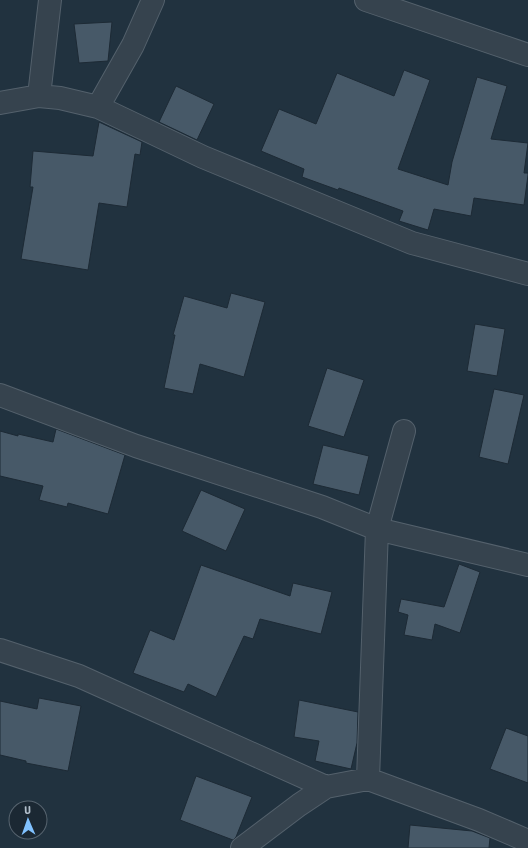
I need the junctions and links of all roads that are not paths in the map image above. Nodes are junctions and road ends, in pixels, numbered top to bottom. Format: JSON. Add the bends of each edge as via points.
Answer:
{"nodes":[{"id":1,"x":50,"y":0,"type":"edge"},
{"id":2,"x":153,"y":0,"type":"edge"},
{"id":3,"x":366,"y":0,"type":"edge"},
{"id":4,"x":528,"y":55,"type":"edge"},
{"id":5,"x":38,"y":96,"type":"junction"},
{"id":6,"x":0,"y":103,"type":"edge"},
{"id":7,"x":98,"y":107,"type":"junction"},
{"id":8,"x":528,"y":274,"type":"edge"},
{"id":9,"x":0,"y":395,"type":"edge"},
{"id":10,"x":404,"y":431,"type":"dead end"},
{"id":11,"x":377,"y":529,"type":"junction"},
{"id":12,"x":528,"y":565,"type":"edge"},
{"id":13,"x":0,"y":650,"type":"edge"},
{"id":14,"x":368,"y":779,"type":"junction"},
{"id":15,"x":326,"y":787,"type":"junction"},
{"id":16,"x":528,"y":841,"type":"edge"},
{"id":17,"x":242,"y":848,"type":"edge"}],
"edges":[{"from":1,"to":5,"type":"street"},
{"from":2,"to":7,"type":"street","via":[[133,45]]},
{"from":3,"to":4,"type":"street"},
{"from":5,"to":6,"type":"street"},
{"from":5,"to":7,"type":"street"},
{"from":7,"to":8,"type":"street","via":[[203,157],[412,243]]},
{"from":9,"to":11,"type":"street","via":[[136,446],[322,507]]},
{"from":10,"to":11,"type":"street"},
{"from":11,"to":12,"type":"street"},
{"from":11,"to":14,"type":"street"},
{"from":13,"to":15,"type":"street","via":[[86,679]]},
{"from":14,"to":15,"type":"street"},
{"from":14,"to":16,"type":"street"},
{"from":15,"to":17,"type":"street"}]}
